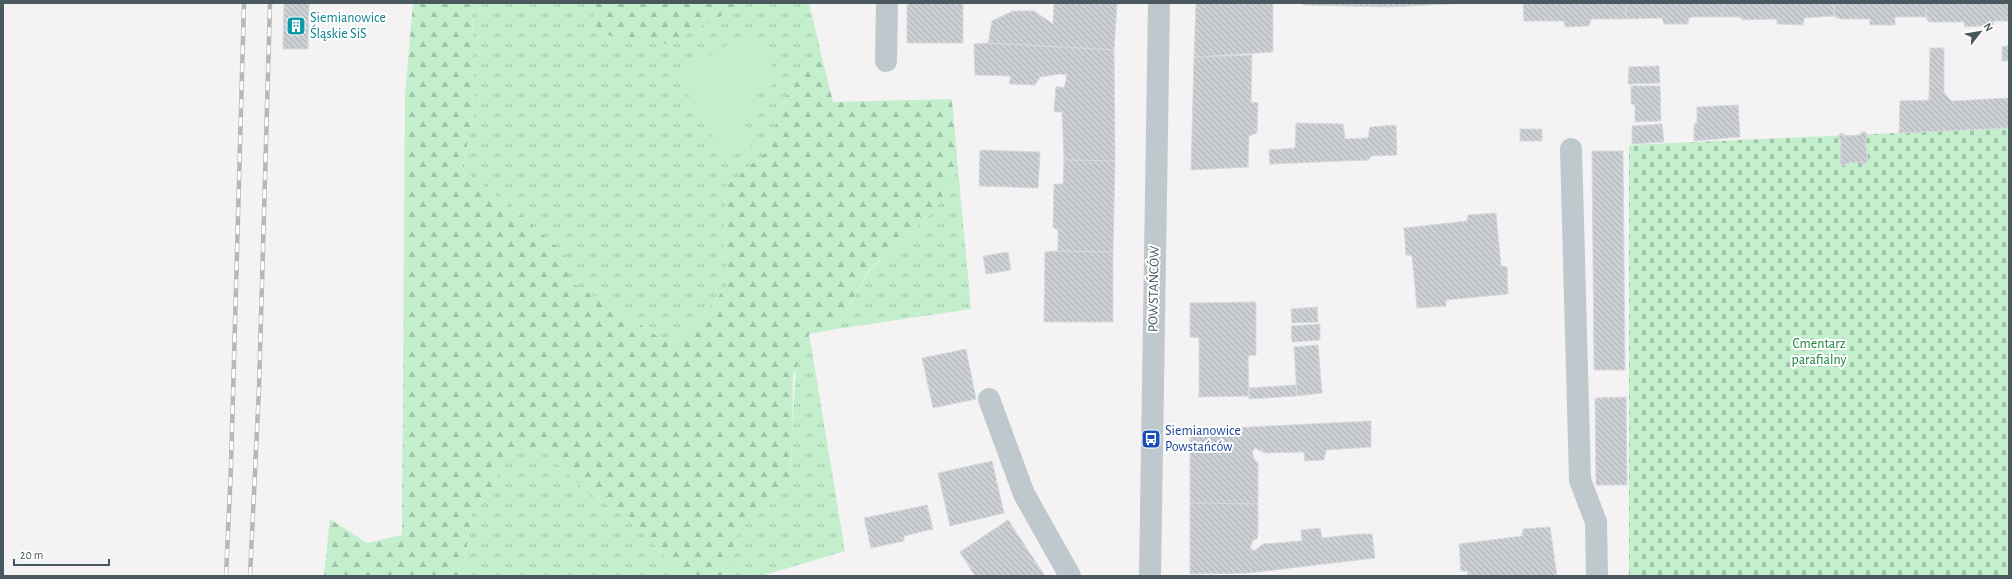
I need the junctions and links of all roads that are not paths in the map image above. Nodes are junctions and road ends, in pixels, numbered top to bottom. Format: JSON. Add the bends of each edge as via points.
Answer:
{"nodes":[{"id":1,"x":887,"y":3,"type":"edge"},
{"id":2,"x":1159,"y":3,"type":"edge"},
{"id":3,"x":886,"y":61,"type":"dead end"},
{"id":4,"x":1571,"y":149,"type":"dead end"},
{"id":5,"x":989,"y":400,"type":"dead end"},
{"id":6,"x":1070,"y":576,"type":"edge"},
{"id":7,"x":1150,"y":576,"type":"edge"},
{"id":8,"x":1597,"y":576,"type":"edge"}],
"edges":[{"from":1,"to":3,"type":"street"},
{"from":2,"to":7,"type":"street","name":"POWSTAŃCÓW"},
{"from":4,"to":8,"type":"street","via":[[1580,480],[1596,522]]},
{"from":5,"to":6,"type":"street","via":[[1024,494]]}]}
